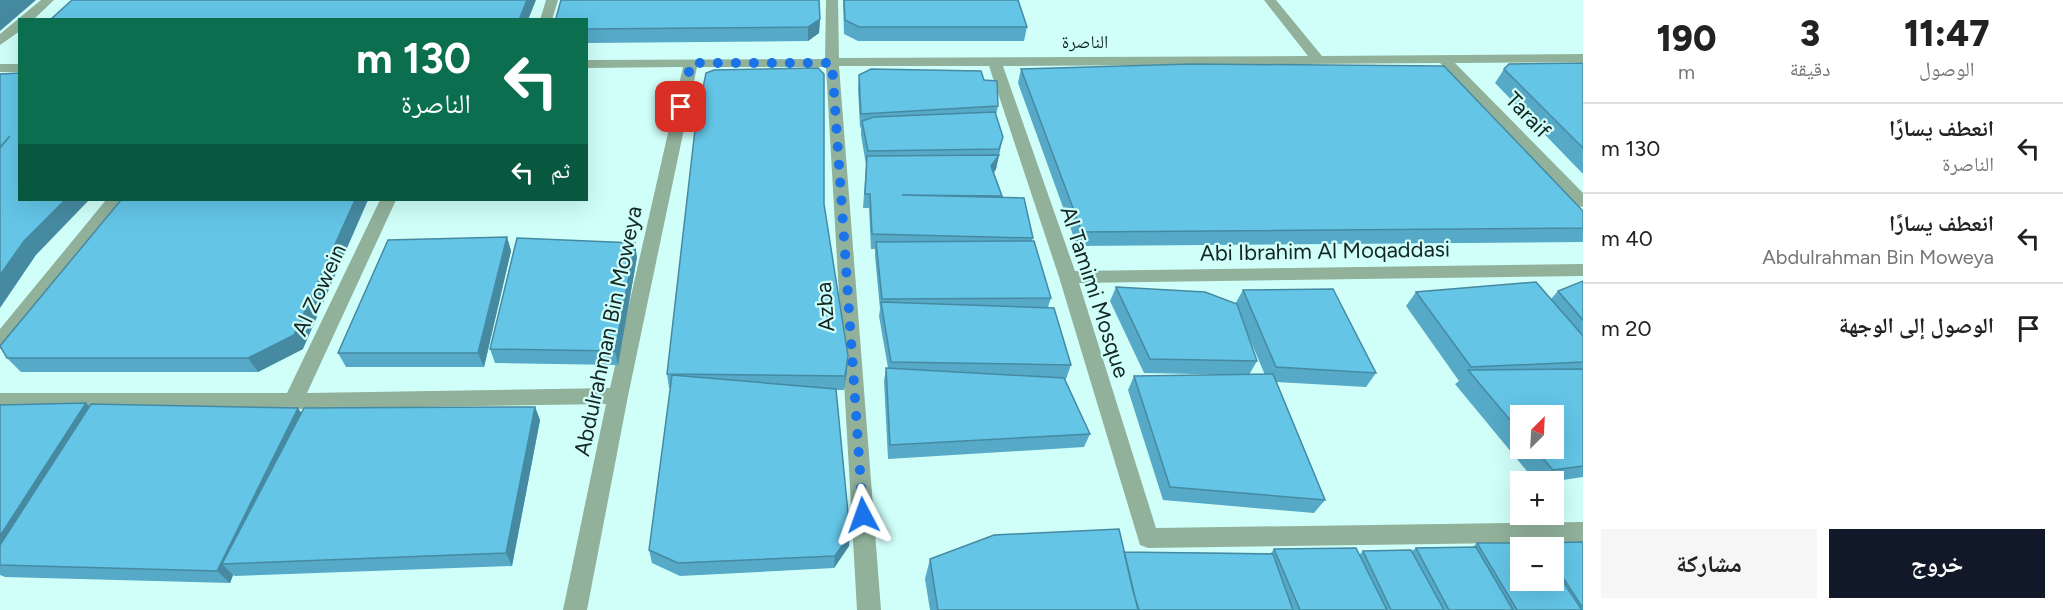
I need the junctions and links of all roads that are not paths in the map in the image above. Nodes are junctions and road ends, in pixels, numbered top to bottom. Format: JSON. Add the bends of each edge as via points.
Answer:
{"nodes":[{"id":1,"x":48,"y":0,"type":"edge"},
{"id":2,"x":552,"y":0,"type":"edge"},
{"id":3,"x":832,"y":0,"type":"edge"},
{"id":4,"x":1270,"y":0,"type":"edge"},
{"id":5,"x":27,"y":18,"type":"edge"},
{"id":6,"x":547,"y":18,"type":"edge"},
{"id":7,"x":18,"y":26,"type":"edge"},
{"id":8,"x":0,"y":40,"type":"edge"},
{"id":9,"x":1443,"y":58,"type":"junction"},
{"id":10,"x":1583,"y":58,"type":"edge"},
{"id":11,"x":1318,"y":59,"type":"junction"},
{"id":12,"x":994,"y":60,"type":"junction"},
{"id":13,"x":691,"y":63,"type":"junction"},
{"id":14,"x":832,"y":63,"type":"junction"},
{"id":15,"x":588,"y":64,"type":"edge"},
{"id":16,"x":0,"y":68,"type":"edge"},
{"id":17,"x":18,"y":69,"type":"edge"},
{"id":18,"x":113,"y":201,"type":"edge"},
{"id":19,"x":388,"y":201,"type":"edge"},
{"id":20,"x":1583,"y":202,"type":"edge"},
{"id":21,"x":1583,"y":270,"type":"edge"},
{"id":22,"x":1068,"y":277,"type":"junction"},
{"id":23,"x":0,"y":342,"type":"edge"},
{"id":24,"x":618,"y":396,"type":"junction"},
{"id":25,"x":0,"y":401,"type":"edge"},
{"id":26,"x":293,"y":401,"type":"junction"},
{"id":27,"x":1583,"y":532,"type":"edge"},
{"id":28,"x":575,"y":610,"type":"edge"},
{"id":29,"x":869,"y":610,"type":"edge"}],
"edges":[{"from":1,"to":5,"type":"street"},
{"from":2,"to":6,"type":"street"},
{"from":3,"to":14,"type":"street","name":"Azba"},
{"from":4,"to":11,"type":"street"},
{"from":7,"to":8,"type":"street"},
{"from":9,"to":10,"type":"street","name":"الناصرة"},
{"from":9,"to":11,"type":"street","name":"الناصرة"},
{"from":9,"to":20,"type":"street","name":"Taraif"},
{"from":11,"to":12,"type":"street","name":"الناصرة"},
{"from":12,"to":14,"type":"street","name":"الناصرة"},
{"from":12,"to":22,"type":"street","name":"Al Tamimi Mosque"},
{"from":13,"to":14,"type":"street","name":"الناصرة"},
{"from":13,"to":15,"type":"street","name":"الناصرة"},
{"from":13,"to":24,"type":"street","name":"Abdulrahman Bin Moweya"},
{"from":14,"to":29,"type":"street","name":"Azba"},
{"from":16,"to":17,"type":"street"},
{"from":18,"to":23,"type":"street"},
{"from":19,"to":26,"type":"street","name":"Al Zowein"},
{"from":21,"to":22,"type":"street","name":"Abi Ibrahim Al Moqaddasi"},
{"from":22,"to":27,"type":"street","name":"Al Tamimi Mosque","via":[[1148,538]]},
{"from":24,"to":26,"type":"street"},
{"from":24,"to":28,"type":"street","name":"Abdulrahman Bin Moweya"},
{"from":25,"to":26,"type":"street"}]}
